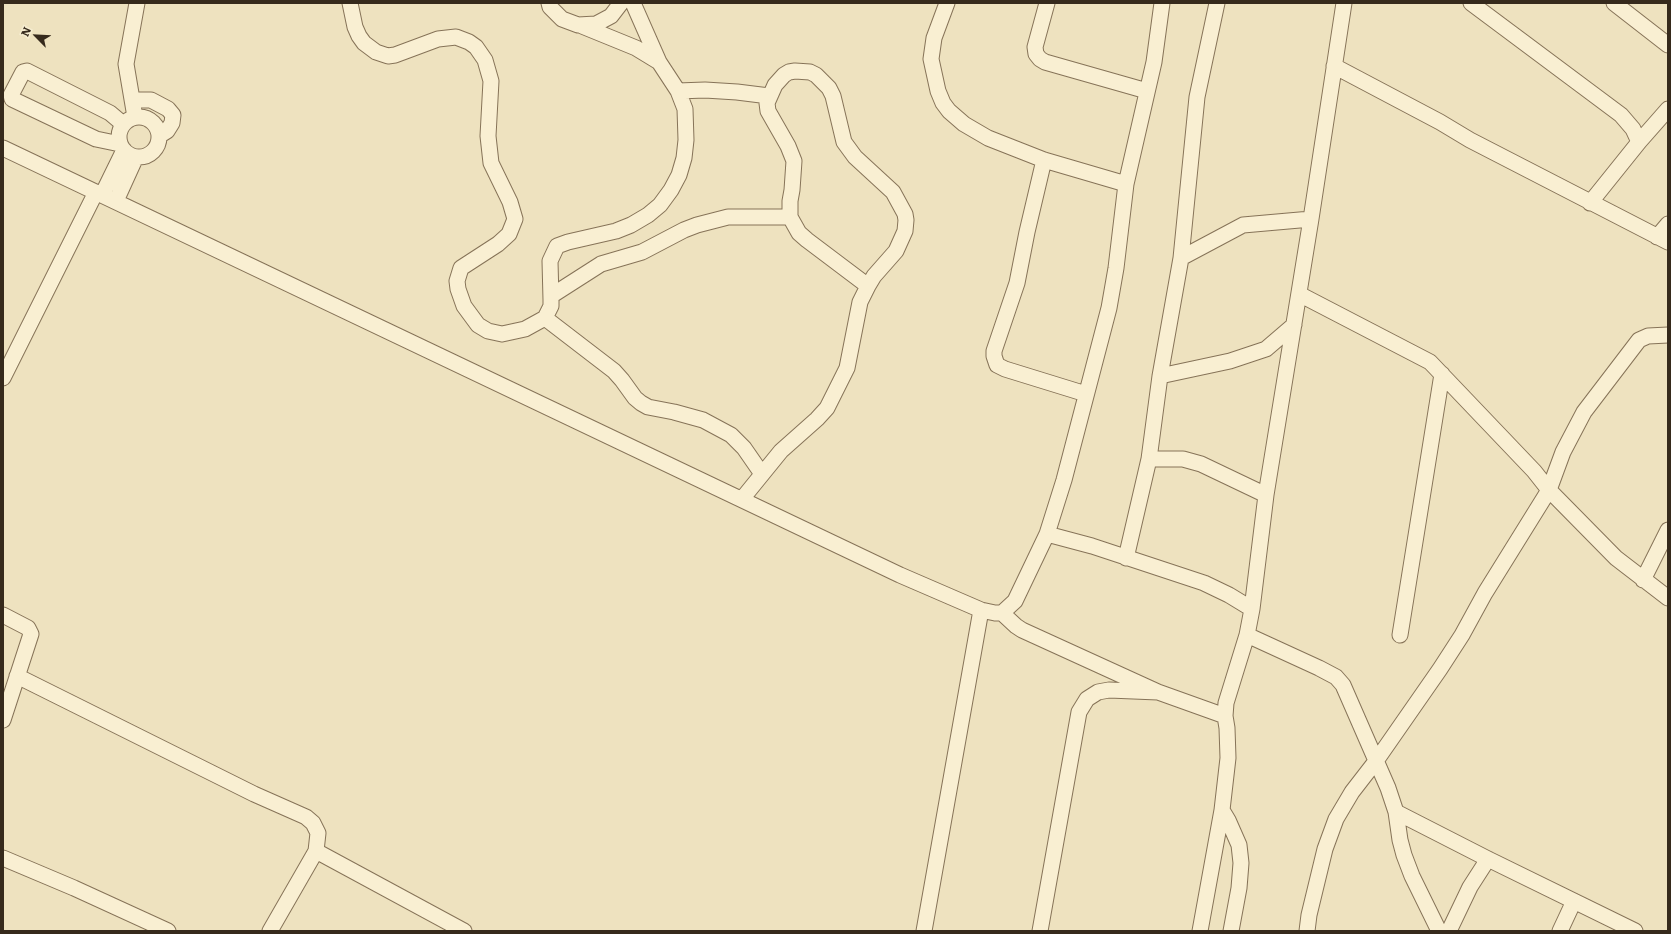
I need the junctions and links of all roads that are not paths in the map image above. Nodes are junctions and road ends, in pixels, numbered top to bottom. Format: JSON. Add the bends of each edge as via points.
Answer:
{"nodes":[{"id":1,"x":137,"y":3,"type":"edge"},
{"id":2,"x":350,"y":3,"type":"edge"},
{"id":3,"x":549,"y":3,"type":"edge"},
{"id":4,"x":621,"y":3,"type":"edge"},
{"id":5,"x":633,"y":3,"type":"edge"},
{"id":6,"x":947,"y":3,"type":"edge"},
{"id":7,"x":1047,"y":3,"type":"edge"},
{"id":8,"x":1162,"y":3,"type":"edge"},
{"id":9,"x":1344,"y":3,"type":"edge"},
{"id":10,"x":1470,"y":3,"type":"edge"},
{"id":11,"x":1614,"y":3,"type":"edge"},
{"id":12,"x":1212,"y":4,"type":"edge"},
{"id":13,"x":578,"y":25,"type":"junction"},
{"id":14,"x":1668,"y":45,"type":"edge"},
{"id":15,"x":659,"y":62,"type":"junction"},
{"id":16,"x":1334,"y":66,"type":"junction"},
{"id":17,"x":678,"y":91,"type":"junction"},
{"id":18,"x":1147,"y":91,"type":"junction"},
{"id":19,"x":769,"y":96,"type":"junction"},
{"id":20,"x":132,"y":100,"type":"junction"},
{"id":21,"x":1668,"y":109,"type":"edge"},
{"id":22,"x":129,"y":120,"type":"junction"},
{"id":23,"x":160,"y":136,"type":"junction"},
{"id":24,"x":1639,"y":142,"type":"junction"},
{"id":25,"x":3,"y":148,"type":"edge"},
{"id":26,"x":127,"y":150,"type":"junction"},
{"id":27,"x":1044,"y":160,"type":"junction"},
{"id":28,"x":1126,"y":184,"type":"junction"},
{"id":29,"x":99,"y":194,"type":"junction"},
{"id":30,"x":116,"y":201,"type":"junction"},
{"id":31,"x":1590,"y":203,"type":"junction"},
{"id":32,"x":790,"y":217,"type":"junction"},
{"id":33,"x":1311,"y":219,"type":"junction"},
{"id":34,"x":1668,"y":224,"type":"edge"},
{"id":35,"x":1662,"y":239,"type":"edge"},
{"id":36,"x":1181,"y":258,"type":"junction"},
{"id":37,"x":868,"y":286,"type":"junction"},
{"id":38,"x":1299,"y":294,"type":"junction"},
{"id":39,"x":551,"y":296,"type":"junction"},
{"id":40,"x":545,"y":318,"type":"junction"},
{"id":41,"x":1294,"y":325,"type":"junction"},
{"id":42,"x":1668,"y":335,"type":"edge"},
{"id":43,"x":1442,"y":374,"type":"junction"},
{"id":44,"x":1160,"y":376,"type":"junction"},
{"id":45,"x":3,"y":378,"type":"edge"},
{"id":46,"x":1086,"y":394,"type":"junction"},
{"id":47,"x":1149,"y":459,"type":"junction"},
{"id":48,"x":762,"y":474,"type":"junction"},
{"id":49,"x":1549,"y":490,"type":"junction"},
{"id":50,"x":1266,"y":494,"type":"junction"},
{"id":51,"x":742,"y":499,"type":"junction"},
{"id":52,"x":1668,"y":530,"type":"edge"},
{"id":53,"x":1047,"y":534,"type":"junction"},
{"id":54,"x":1126,"y":558,"type":"junction"},
{"id":55,"x":1643,"y":580,"type":"junction"},
{"id":56,"x":1668,"y":598,"type":"edge"},
{"id":57,"x":1252,"y":609,"type":"junction"},
{"id":58,"x":981,"y":610,"type":"junction"},
{"id":59,"x":1002,"y":612,"type":"junction"},
{"id":60,"x":3,"y":615,"type":"edge"},
{"id":61,"x":1247,"y":635,"type":"junction"},
{"id":62,"x":1400,"y":635,"type":"dead end"},
{"id":63,"x":1100,"y":665,"type":"junction"},
{"id":64,"x":17,"y":676,"type":"junction"},
{"id":65,"x":1098,"y":692,"type":"junction"},
{"id":66,"x":1158,"y":692,"type":"junction"},
{"id":67,"x":1225,"y":716,"type":"junction"},
{"id":68,"x":3,"y":720,"type":"edge"},
{"id":69,"x":1376,"y":762,"type":"junction"},
{"id":70,"x":1222,"y":810,"type":"junction"},
{"id":71,"x":1396,"y":812,"type":"junction"},
{"id":72,"x":316,"y":851,"type":"junction"},
{"id":73,"x":3,"y":858,"type":"edge"},
{"id":74,"x":1488,"y":859,"type":"junction"},
{"id":75,"x":1574,"y":901,"type":"junction"},
{"id":76,"x":168,"y":931,"type":"edge"},
{"id":77,"x":270,"y":931,"type":"edge"},
{"id":78,"x":464,"y":931,"type":"edge"},
{"id":79,"x":924,"y":931,"type":"edge"},
{"id":80,"x":1040,"y":931,"type":"edge"},
{"id":81,"x":1200,"y":931,"type":"edge"},
{"id":82,"x":1231,"y":931,"type":"edge"},
{"id":83,"x":1307,"y":931,"type":"edge"},
{"id":84,"x":1439,"y":931,"type":"edge"},
{"id":85,"x":1449,"y":931,"type":"edge"},
{"id":86,"x":1560,"y":931,"type":"edge"},
{"id":87,"x":1635,"y":931,"type":"edge"}],
"edges":[{"from":1,"to":20,"type":"street","via":[[126,64]]},
{"from":2,"to":40,"type":"street","via":[[358,36],[376,52],[388,56],[395,55],[438,39],[456,37],[469,42],[483,56],[491,81],[488,136],[491,164],[510,202],[514,219],[509,234],[461,268],[458,289],[470,315],[478,325],[488,331],[502,334],[513,332],[525,329]]},
{"from":3,"to":13,"type":"street","via":[[562,19]]},
{"from":4,"to":13,"type":"street","via":[[611,16],[596,24]]},
{"from":5,"to":15,"type":"street"},
{"from":6,"to":27,"type":"street","via":[[934,38],[931,60],[943,103],[960,121],[982,134]]},
{"from":7,"to":18,"type":"street","via":[[1034,47],[1040,59]]},
{"from":8,"to":18,"type":"street","via":[[1154,62]]},
{"from":9,"to":16,"type":"street"},
{"from":10,"to":24,"type":"street","via":[[1621,115],[1633,129]]},
{"from":11,"to":14,"type":"street"},
{"from":12,"to":36,"type":"street","via":[[1198,97]]},
{"from":13,"to":15,"type":"street","via":[[636,48]]},
{"from":15,"to":17,"type":"street"},
{"from":16,"to":31,"type":"street"},
{"from":16,"to":33,"type":"street"},
{"from":17,"to":19,"type":"street","via":[[729,91]]},
{"from":17,"to":39,"type":"street","via":[[685,109],[686,140],[679,175],[671,190],[660,205],[631,225],[557,246],[550,261]]},
{"from":18,"to":28,"type":"street"},
{"from":19,"to":32,"type":"street","via":[[768,111],[794,161]]},
{"from":19,"to":37,"type":"street","via":[[775,85],[789,72],[801,71],[816,75],[825,82],[833,96],[844,142],[855,157],[893,192],[900,204],[906,220],[902,242]]},
{"from":20,"to":22,"type":"street"},
{"from":20,"to":23,"type":"street","via":[[150,100],[168,109],[173,115],[172,123]]},
{"from":21,"to":24,"type":"street"},
{"from":22,"to":23,"type":"street","via":[[142,117],[149,119],[154,123]]},
{"from":22,"to":26,"type":"street","via":[[119,137]]},
{"from":22,"to":26,"type":"street","via":[[27,71],[23,72],[11,96],[12,99],[96,139]]},
{"from":23,"to":26,"type":"street","via":[[150,154]]},
{"from":24,"to":31,"type":"street"},
{"from":25,"to":29,"type":"street"},
{"from":26,"to":29,"type":"street"},
{"from":26,"to":30,"type":"street"},
{"from":27,"to":28,"type":"street"},
{"from":27,"to":46,"type":"street","via":[[1017,283],[994,356],[997,365],[1005,370]]},
{"from":28,"to":46,"type":"street","via":[[1109,308]]},
{"from":29,"to":30,"type":"street"},
{"from":29,"to":45,"type":"street"},
{"from":30,"to":51,"type":"street"},
{"from":31,"to":35,"type":"street"},
{"from":32,"to":37,"type":"street","via":[[799,233]]},
{"from":32,"to":39,"type":"street","via":[[728,217],[697,225],[642,252],[601,264]]},
{"from":33,"to":36,"type":"street","via":[[1243,225]]},
{"from":33,"to":38,"type":"street"},
{"from":34,"to":35,"type":"street"},
{"from":36,"to":44,"type":"street"},
{"from":37,"to":48,"type":"street","via":[[860,302],[846,368],[827,408],[781,451]]},
{"from":38,"to":41,"type":"street"},
{"from":38,"to":43,"type":"street","via":[[1421,356]]},
{"from":39,"to":40,"type":"street","via":[[551,306]]},
{"from":40,"to":48,"type":"street","via":[[614,371],[634,398],[641,403],[648,407],[703,420],[731,435],[744,448]]},
{"from":41,"to":44,"type":"street","via":[[1266,349],[1230,361]]},
{"from":41,"to":50,"type":"street"},
{"from":42,"to":49,"type":"street","via":[[1643,337],[1635,344],[1578,423],[1563,452]]},
{"from":43,"to":49,"type":"street"},
{"from":43,"to":62,"type":"street"},
{"from":44,"to":47,"type":"street"},
{"from":46,"to":53,"type":"street"},
{"from":47,"to":50,"type":"street","via":[[1183,459],[1201,464]]},
{"from":47,"to":54,"type":"street"},
{"from":48,"to":51,"type":"street"},
{"from":49,"to":55,"type":"street","via":[[1616,558]]},
{"from":49,"to":69,"type":"street","via":[[1459,640]]},
{"from":50,"to":57,"type":"street"},
{"from":51,"to":58,"type":"street"},
{"from":52,"to":55,"type":"street"},
{"from":53,"to":54,"type":"street"},
{"from":53,"to":59,"type":"street","via":[[1015,601]]},
{"from":54,"to":57,"type":"street","via":[[1204,584]]},
{"from":55,"to":56,"type":"street"},
{"from":57,"to":61,"type":"street"},
{"from":58,"to":59,"type":"street"},
{"from":58,"to":79,"type":"street"},
{"from":59,"to":63,"type":"street","via":[[1022,630]]},
{"from":60,"to":64,"type":"street","via":[[28,628],[30,634]]},
{"from":61,"to":67,"type":"street","via":[[1226,703]]},
{"from":61,"to":69,"type":"street","via":[[1336,677],[1343,685]]},
{"from":63,"to":65,"type":"street"},
{"from":63,"to":66,"type":"street"},
{"from":64,"to":68,"type":"street"},
{"from":64,"to":72,"type":"street","via":[[254,794],[306,817],[318,833]]},
{"from":65,"to":66,"type":"street"},
{"from":65,"to":80,"type":"street","via":[[1087,699],[1079,712]]},
{"from":66,"to":67,"type":"street"},
{"from":67,"to":70,"type":"street","via":[[1228,758]]},
{"from":69,"to":71,"type":"street"},
{"from":69,"to":83,"type":"street","via":[[1352,792],[1336,819],[1325,849]]},
{"from":70,"to":81,"type":"street"},
{"from":70,"to":82,"type":"street","via":[[1239,845],[1241,863]]},
{"from":71,"to":74,"type":"street"},
{"from":71,"to":84,"type":"street","via":[[1404,856]]},
{"from":72,"to":77,"type":"street"},
{"from":72,"to":78,"type":"street"},
{"from":73,"to":76,"type":"street"},
{"from":74,"to":75,"type":"street"},
{"from":74,"to":85,"type":"street","via":[[1470,887]]},
{"from":75,"to":86,"type":"street"},
{"from":75,"to":87,"type":"street"}]}
